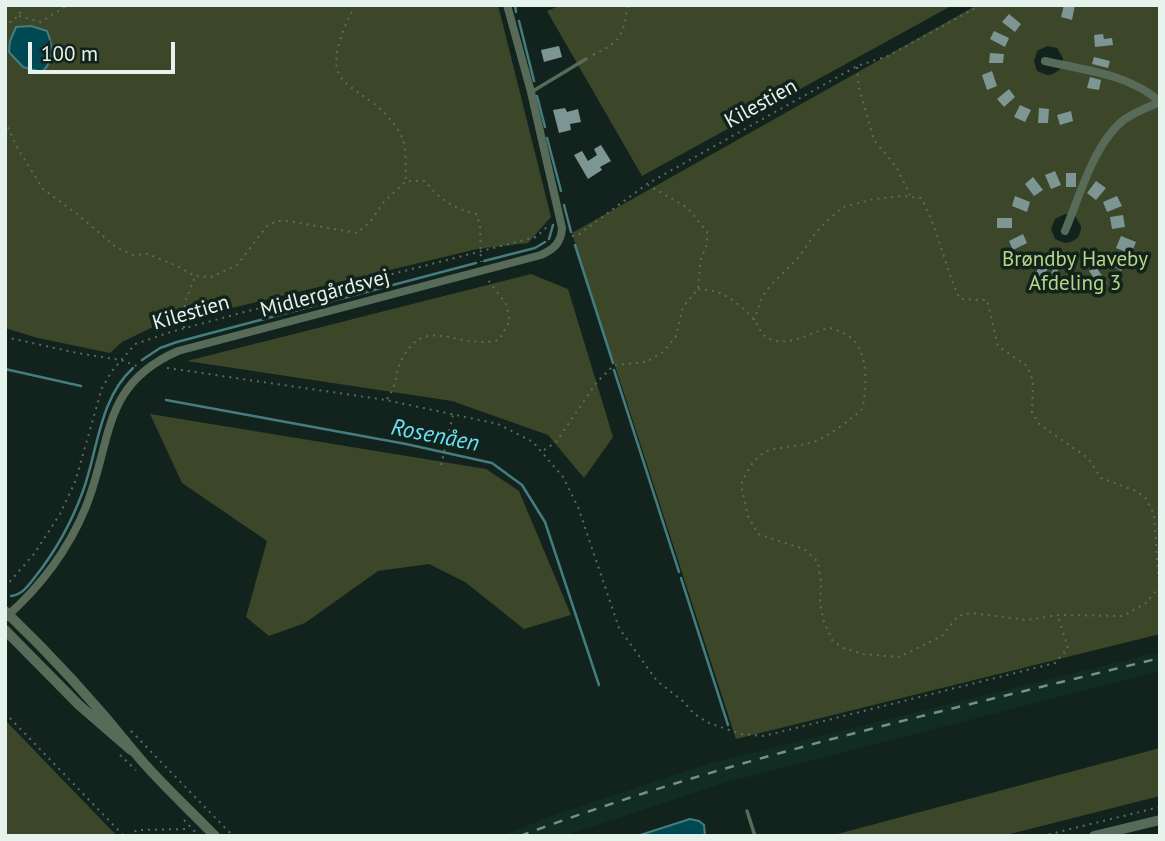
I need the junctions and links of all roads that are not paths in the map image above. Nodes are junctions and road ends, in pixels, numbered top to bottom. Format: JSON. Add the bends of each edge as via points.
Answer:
{"nodes":[{"id":1,"x":507,"y":5,"type":"edge"},
{"id":2,"x":586,"y":59,"type":"road end"},
{"id":3,"x":1045,"y":61,"type":"dead end"},
{"id":4,"x":531,"y":92,"type":"junction"},
{"id":5,"x":1160,"y":102,"type":"edge"},
{"id":6,"x":1065,"y":230,"type":"dead end"},
{"id":7,"x":6,"y":614,"type":"edge"},
{"id":8,"x":5,"y":630,"type":"edge"},
{"id":9,"x":137,"y":755,"type":"junction"},
{"id":10,"x":747,"y":811,"type":"dead end"},
{"id":11,"x":1160,"y":820,"type":"edge"},
{"id":12,"x":215,"y":836,"type":"edge"},
{"id":13,"x":755,"y":836,"type":"edge"},
{"id":14,"x":1094,"y":836,"type":"edge"}],
"edges":[{"from":1,"to":4,"type":"street"},
{"from":2,"to":4,"type":"lane"},
{"from":3,"to":5,"type":"street","via":[[1133,83]]},
{"from":4,"to":7,"type":"street","name":"Midlergårdsvej","via":[[559,216],[561,237],[551,251],[178,351],[147,367],[117,406],[92,491],[68,542],[40,584]]},
{"from":5,"to":6,"type":"street","via":[[1125,119],[1110,134]]},
{"from":7,"to":9,"type":"street","via":[[82,690]]},
{"from":8,"to":9,"type":"street","via":[[79,705]]},
{"from":9,"to":12,"type":"street"},
{"from":10,"to":13,"type":"lane"},
{"from":11,"to":14,"type":"street"}]}
